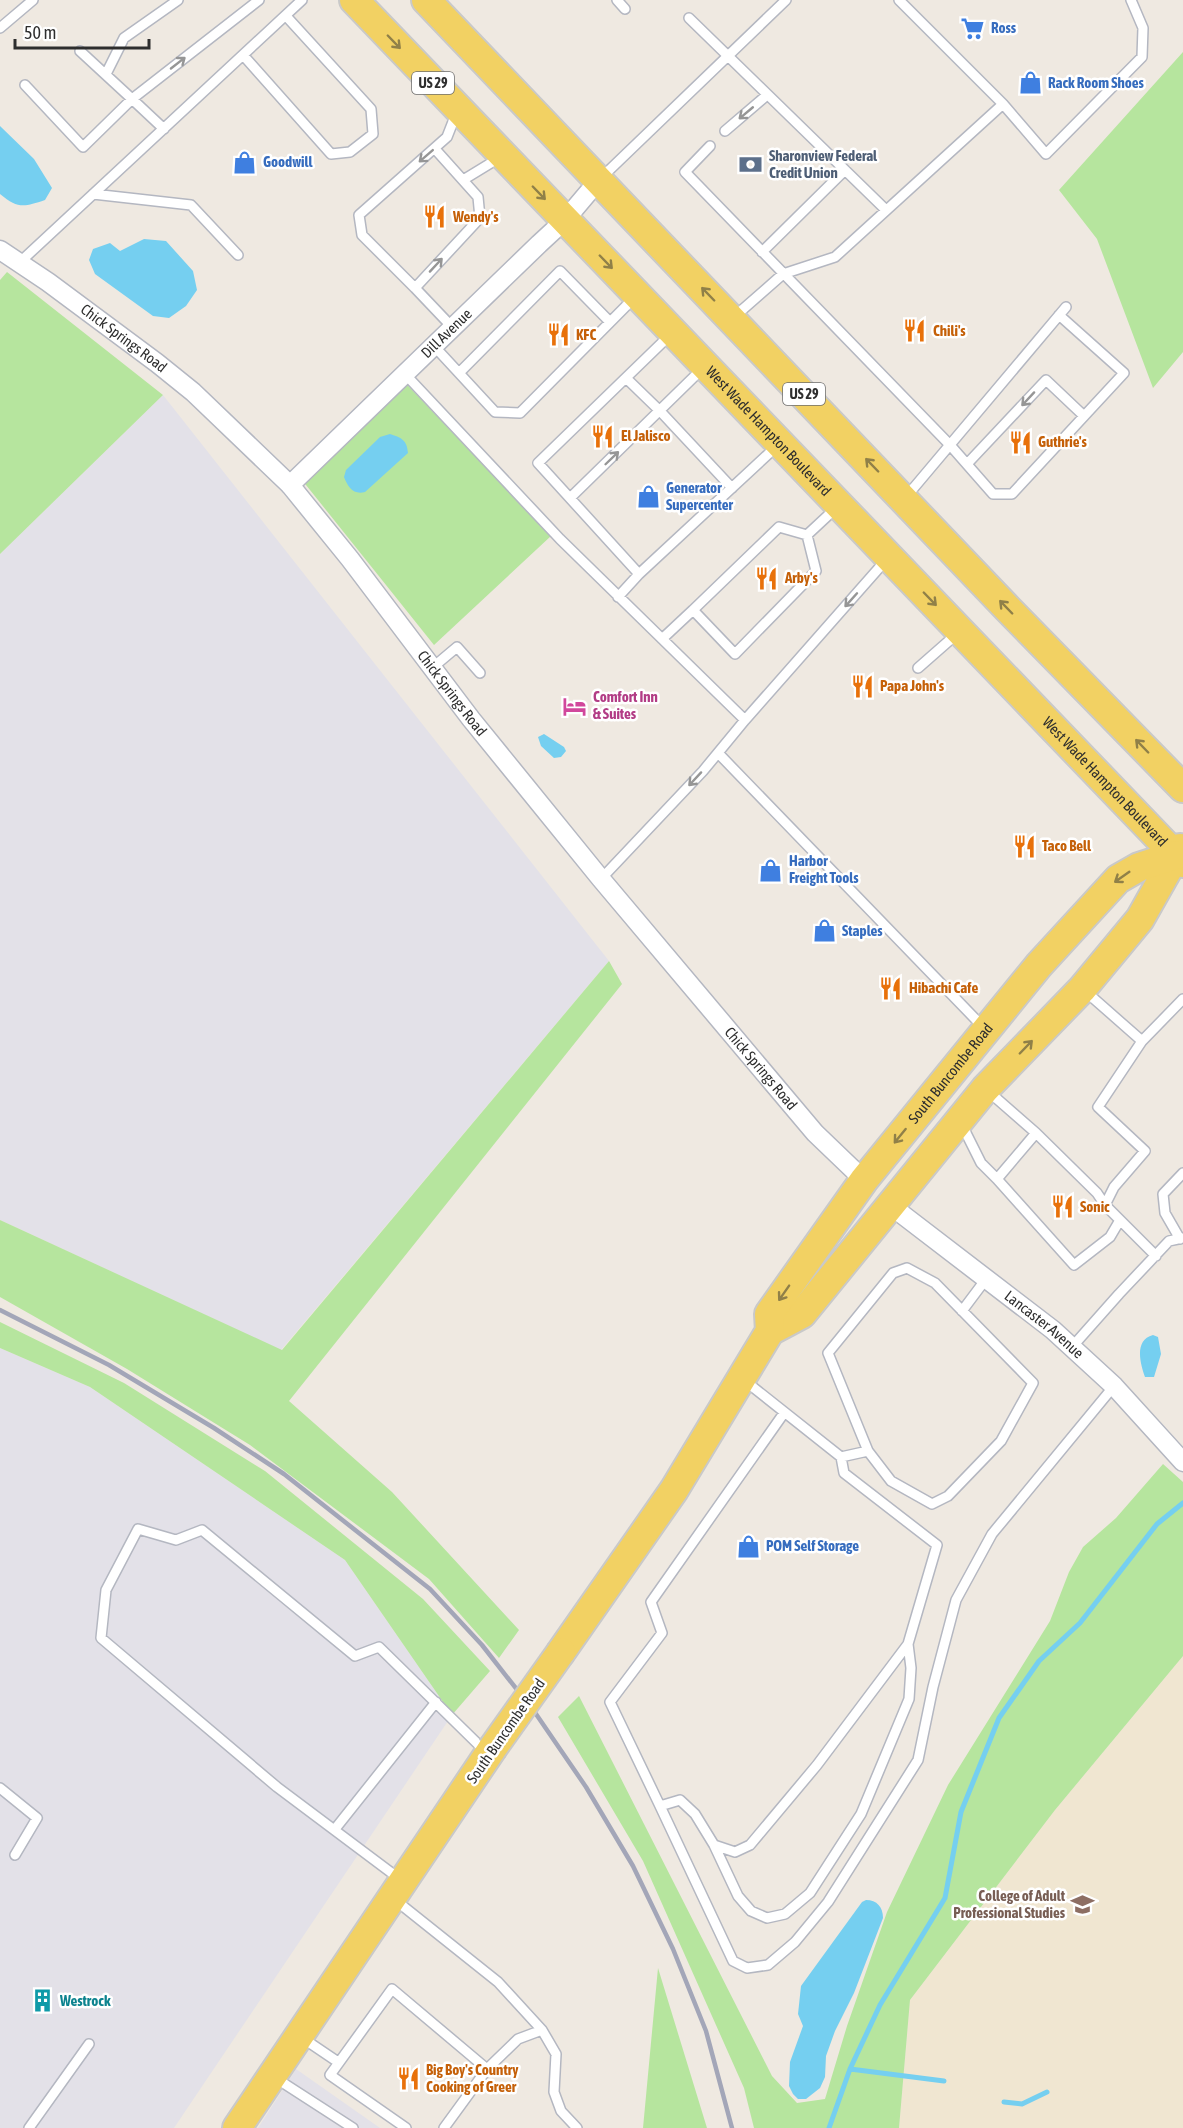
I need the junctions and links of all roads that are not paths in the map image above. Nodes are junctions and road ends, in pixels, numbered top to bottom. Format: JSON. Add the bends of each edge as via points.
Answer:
{"nodes":[{"id":1,"x":33,"y":0,"type":"edge"},
{"id":2,"x":178,"y":0,"type":"edge"},
{"id":3,"x":259,"y":0,"type":"edge"},
{"id":4,"x":302,"y":0,"type":"edge"},
{"id":5,"x":354,"y":0,"type":"edge"},
{"id":6,"x":617,"y":0,"type":"edge"},
{"id":7,"x":786,"y":0,"type":"edge"},
{"id":8,"x":899,"y":0,"type":"edge"},
{"id":9,"x":1131,"y":0,"type":"edge"},
{"id":10,"x":435,"y":3,"type":"edge"},
{"id":11,"x":625,"y":9,"type":"dead end"},
{"id":12,"x":286,"y":16,"type":"junction"},
{"id":13,"x":689,"y":18,"type":"dead end"},
{"id":14,"x":0,"y":28,"type":"edge"},
{"id":15,"x":80,"y":51,"type":"dead end"},
{"id":16,"x":243,"y":55,"type":"junction"},
{"id":17,"x":727,"y":56,"type":"junction"},
{"id":18,"x":106,"y":74,"type":"junction"},
{"id":19,"x":25,"y":86,"type":"dead end"},
{"id":20,"x":767,"y":95,"type":"junction"},
{"id":21,"x":132,"y":99,"type":"junction"},
{"id":22,"x":1003,"y":104,"type":"junction"},
{"id":23,"x":458,"y":109,"type":"junction"},
{"id":24,"x":164,"y":129,"type":"junction"},
{"id":25,"x":725,"y":131,"type":"dead end"},
{"id":26,"x":710,"y":146,"type":"dead end"},
{"id":27,"x":435,"y":149,"type":"junction"},
{"id":28,"x":503,"y":156,"type":"junction"},
{"id":29,"x":845,"y":170,"type":"junction"},
{"id":30,"x":463,"y":180,"type":"junction"},
{"id":31,"x":598,"y":181,"type":"junction"},
{"id":32,"x":93,"y":194,"type":"junction"},
{"id":33,"x":886,"y":210,"type":"junction"},
{"id":34,"x":565,"y":220,"type":"junction"},
{"id":35,"x":0,"y":250,"type":"edge"},
{"id":36,"x":762,"y":252,"type":"junction"},
{"id":37,"x":238,"y":255,"type":"dead end"},
{"id":38,"x":19,"y":263,"type":"junction"},
{"id":39,"x":783,"y":274,"type":"junction"},
{"id":40,"x":415,"y":288,"type":"junction"},
{"id":41,"x":637,"y":295,"type":"junction"},
{"id":42,"x":1066,"y":307,"type":"dead end"},
{"id":43,"x":1059,"y":315,"type":"junction"},
{"id":44,"x":732,"y":318,"type":"junction"},
{"id":45,"x":610,"y":322,"type":"junction"},
{"id":46,"x":453,"y":328,"type":"junction"},
{"id":47,"x":673,"y":332,"type":"junction"},
{"id":48,"x":434,"y":346,"type":"junction"},
{"id":49,"x":705,"y":366,"type":"junction"},
{"id":50,"x":459,"y":373,"type":"junction"},
{"id":51,"x":405,"y":374,"type":"junction"},
{"id":52,"x":626,"y":378,"type":"junction"},
{"id":53,"x":660,"y":411,"type":"junction"},
{"id":54,"x":1084,"y":416,"type":"junction"},
{"id":55,"x":780,"y":443,"type":"junction"},
{"id":56,"x":950,"y":445,"type":"junction"},
{"id":57,"x":967,"y":464,"type":"junction"},
{"id":58,"x":290,"y":485,"type":"junction"},
{"id":59,"x":732,"y":488,"type":"junction"},
{"id":60,"x":570,"y":498,"type":"junction"},
{"id":61,"x":905,"y":499,"type":"junction"},
{"id":62,"x":840,"y":504,"type":"junction"},
{"id":63,"x":807,"y":535,"type":"junction"},
{"id":64,"x":890,"y":556,"type":"junction"},
{"id":65,"x":639,"y":574,"type":"junction"},
{"id":66,"x":618,"y":597,"type":"junction"},
{"id":67,"x":693,"y":610,"type":"junction"},
{"id":68,"x":960,"y":630,"type":"junction"},
{"id":69,"x":662,"y":639,"type":"junction"},
{"id":70,"x":432,"y":668,"type":"junction"},
{"id":71,"x":918,"y":668,"type":"dead end"},
{"id":72,"x":480,"y":673,"type":"dead end"},
{"id":73,"x":745,"y":720,"type":"junction"},
{"id":74,"x":718,"y":753,"type":"junction"},
{"id":75,"x":1183,"y":788,"type":"edge"},
{"id":76,"x":1181,"y":854,"type":"edge"},
{"id":77,"x":600,"y":879,"type":"junction"},
{"id":78,"x":1083,"y":988,"type":"junction"},
{"id":79,"x":1183,"y":999,"type":"edge"},
{"id":80,"x":986,"y":1030,"type":"junction"},
{"id":81,"x":1142,"y":1041,"type":"junction"},
{"id":82,"x":985,"y":1089,"type":"junction"},
{"id":83,"x":956,"y":1125,"type":"junction"},
{"id":84,"x":1036,"y":1133,"type":"junction"},
{"id":85,"x":1183,"y":1173,"type":"edge"},
{"id":86,"x":997,"y":1179,"type":"junction"},
{"id":87,"x":864,"y":1180,"type":"junction"},
{"id":88,"x":890,"y":1205,"type":"junction"},
{"id":89,"x":1105,"y":1205,"type":"junction"},
{"id":90,"x":1120,"y":1220,"type":"junction"},
{"id":91,"x":1182,"y":1239,"type":"edge"},
{"id":92,"x":1156,"y":1256,"type":"junction"},
{"id":93,"x":986,"y":1279,"type":"junction"},
{"id":94,"x":962,"y":1311,"type":"junction"},
{"id":95,"x":770,"y":1331,"type":"junction"},
{"id":96,"x":1072,"y":1347,"type":"junction"},
{"id":97,"x":742,"y":1379,"type":"junction"},
{"id":98,"x":1114,"y":1386,"type":"junction"},
{"id":99,"x":784,"y":1413,"type":"junction"},
{"id":100,"x":868,"y":1451,"type":"junction"},
{"id":101,"x":841,"y":1457,"type":"junction"},
{"id":102,"x":1183,"y":1462,"type":"edge"},
{"id":103,"x":908,"y":1644,"type":"junction"},
{"id":104,"x":436,"y":1702,"type":"junction"},
{"id":105,"x":490,"y":1751,"type":"junction"},
{"id":106,"x":0,"y":1788,"type":"edge"},
{"id":107,"x":660,"y":1806,"type":"junction"},
{"id":108,"x":335,"y":1829,"type":"junction"},
{"id":109,"x":714,"y":1845,"type":"junction"},
{"id":110,"x":15,"y":1855,"type":"dead end"},
{"id":111,"x":397,"y":1889,"type":"junction"},
{"id":112,"x":542,"y":2031,"type":"junction"},
{"id":113,"x":299,"y":2035,"type":"junction"},
{"id":114,"x":89,"y":2044,"type":"dead end"},
{"id":115,"x":339,"y":2062,"type":"junction"},
{"id":116,"x":487,"y":2069,"type":"junction"},
{"id":117,"x":272,"y":2076,"type":"junction"},
{"id":118,"x":29,"y":2128,"type":"edge"},
{"id":119,"x":237,"y":2128,"type":"edge"},
{"id":120,"x":353,"y":2128,"type":"edge"},
{"id":121,"x":406,"y":2128,"type":"edge"},
{"id":122,"x":444,"y":2128,"type":"edge"},
{"id":123,"x":577,"y":2128,"type":"edge"}],
"edges":[{"from":1,"to":14,"type":"lane"},
{"from":2,"to":18,"type":"lane","via":[[124,38]]},
{"from":21,"to":3,"type":"lane","one_way":true},
{"from":4,"to":12,"type":"lane"},
{"from":5,"to":23,"type":"main road","name":"West Wade Hampton Boulevard","number":"US 29","one_way":true},
{"from":6,"to":11,"type":"lane"},
{"from":7,"to":17,"type":"lane"},
{"from":8,"to":22,"type":"lane"},
{"from":9,"to":22,"type":"lane","via":[[1143,28],[1142,57],[1046,154]]},
{"from":10,"to":31,"type":"main road","number":"US 29"},
{"from":12,"to":16,"type":"lane"},
{"from":12,"to":16,"type":"lane","via":[[371,109],[373,134],[350,152],[331,154]]},
{"from":13,"to":17,"type":"lane"},
{"from":15,"to":18,"type":"lane"},
{"from":16,"to":24,"type":"lane"},
{"from":17,"to":20,"type":"lane"},
{"from":17,"to":31,"type":"lane"},
{"from":18,"to":21,"type":"lane"},
{"from":19,"to":21,"type":"lane","via":[[83,147]]},
{"from":20,"to":25,"type":"lane","one_way":true},
{"from":20,"to":29,"type":"lane"},
{"from":21,"to":24,"type":"lane"},
{"from":22,"to":33,"type":"lane"},
{"from":23,"to":27,"type":"lane","via":[[447,137]]},
{"from":23,"to":28,"type":"main road","name":"West Wade Hampton Boulevard","number":"US 29"},
{"from":24,"to":32,"type":"lane"},
{"from":26,"to":36,"type":"lane","via":[[685,172]]},
{"from":27,"to":30,"type":"lane"},
{"from":27,"to":40,"type":"lane","one_way":true,"via":[[359,215],[362,235]]},
{"from":28,"to":30,"type":"lane"},
{"from":28,"to":34,"type":"main road","name":"West Wade Hampton Boulevard","number":"US 29","one_way":true},
{"from":29,"to":33,"type":"lane"},
{"from":29,"to":36,"type":"lane"},
{"from":40,"to":30,"type":"lane","one_way":true,"via":[[480,218],[478,197]]},
{"from":31,"to":34,"type":"street","name":"Dill Avenue"},
{"from":44,"to":31,"type":"main road","number":"US 29","one_way":true},
{"from":32,"to":37,"type":"lane","via":[[191,205]]},
{"from":32,"to":38,"type":"lane"},
{"from":33,"to":39,"type":"lane","via":[[835,257]]},
{"from":34,"to":41,"type":"main road","name":"West Wade Hampton Boulevard","number":"US 29","one_way":true},
{"from":34,"to":46,"type":"street","name":"Dill Avenue"},
{"from":35,"to":38,"type":"street","name":"Chick Springs Road"},
{"from":36,"to":39,"type":"lane"},
{"from":38,"to":58,"type":"street","name":"Chick Springs Road","via":[[193,392]]},
{"from":39,"to":44,"type":"lane"},
{"from":39,"to":56,"type":"lane"},
{"from":40,"to":46,"type":"lane"},
{"from":41,"to":45,"type":"lane"},
{"from":41,"to":47,"type":"main road","name":"West Wade Hampton Boulevard","number":"US 29"},
{"from":42,"to":43,"type":"lane"},
{"from":43,"to":54,"type":"lane","via":[[1124,373]]},
{"from":43,"to":56,"type":"lane"},
{"from":61,"to":44,"type":"main road","number":"US 29","one_way":true},
{"from":45,"to":50,"type":"lane","via":[[520,413],[495,412]]},
{"from":45,"to":50,"type":"lane","via":[[560,271]]},
{"from":46,"to":48,"type":"street","name":"Dill Avenue"},
{"from":47,"to":49,"type":"main road","name":"West Wade Hampton Boulevard","number":"US 29"},
{"from":47,"to":52,"type":"lane"},
{"from":48,"to":50,"type":"lane"},
{"from":48,"to":51,"type":"street","name":"Dill Avenue"},
{"from":49,"to":53,"type":"lane"},
{"from":49,"to":55,"type":"main road","name":"West Wade Hampton Boulevard","number":"US 29"},
{"from":51,"to":58,"type":"street","name":"Dill Avenue"},
{"from":51,"to":66,"type":"lane"},
{"from":52,"to":53,"type":"lane"},
{"from":52,"to":60,"type":"lane","via":[[538,463]]},
{"from":53,"to":59,"type":"lane"},
{"from":60,"to":53,"type":"lane","one_way":true},
{"from":54,"to":57,"type":"lane","via":[[1012,494],[993,494]]},
{"from":54,"to":57,"type":"lane","one_way":true,"via":[[1046,380]]},
{"from":55,"to":59,"type":"lane"},
{"from":55,"to":62,"type":"main road","name":"West Wade Hampton Boulevard","number":"US 29"},
{"from":56,"to":57,"type":"lane"},
{"from":56,"to":61,"type":"lane"},
{"from":58,"to":70,"type":"street","name":"Chick Springs Road"},
{"from":59,"to":65,"type":"lane"},
{"from":60,"to":65,"type":"lane"},
{"from":75,"to":61,"type":"main road","number":"US 29","one_way":true},
{"from":62,"to":63,"type":"lane"},
{"from":62,"to":64,"type":"main road","name":"West Wade Hampton Boulevard","number":"US 29"},
{"from":63,"to":67,"type":"lane","via":[[779,527]]},
{"from":63,"to":67,"type":"lane","via":[[816,571],[735,654]]},
{"from":64,"to":68,"type":"main road","name":"West Wade Hampton Boulevard","number":"US 29","one_way":true},
{"from":64,"to":73,"type":"lane","one_way":true},
{"from":65,"to":66,"type":"lane"},
{"from":66,"to":69,"type":"lane"},
{"from":67,"to":69,"type":"lane"},
{"from":68,"to":71,"type":"lane"},
{"from":68,"to":76,"type":"main road","name":"West Wade Hampton Boulevard","number":"US 29"},
{"from":69,"to":73,"type":"lane"},
{"from":70,"to":72,"type":"lane","via":[[457,647]]},
{"from":70,"to":77,"type":"street","name":"Chick Springs Road"},
{"from":73,"to":74,"type":"lane"},
{"from":74,"to":77,"type":"lane","one_way":true},
{"from":74,"to":80,"type":"lane"},
{"from":76,"to":78,"type":"main road","via":[[1140,920]]},
{"from":76,"to":80,"type":"main road","name":"South Buncombe Road","one_way":true,"via":[[1139,867],[1118,879],[1039,964]]},
{"from":77,"to":87,"type":"street","name":"Chick Springs Road","via":[[814,1133]]},
{"from":78,"to":81,"type":"lane"},
{"from":82,"to":78,"type":"main road","one_way":true},
{"from":79,"to":81,"type":"lane"},
{"from":80,"to":87,"type":"main road","name":"South Buncombe Road","one_way":true},
{"from":81,"to":89,"type":"lane","via":[[1098,1107],[1145,1151],[1114,1187]]},
{"from":82,"to":83,"type":"main road"},
{"from":82,"to":84,"type":"lane"},
{"from":83,"to":86,"type":"lane","via":[[966,1133],[981,1162]]},
{"from":83,"to":88,"type":"main road"},
{"from":84,"to":86,"type":"lane"},
{"from":84,"to":89,"type":"lane"},
{"from":85,"to":91,"type":"lane","via":[[1163,1194],[1165,1213]]},
{"from":86,"to":90,"type":"lane","via":[[1074,1265],[1110,1237]]},
{"from":87,"to":95,"type":"main road","name":"South Buncombe Road","one_way":true,"via":[[769,1314]]},
{"from":88,"to":93,"type":"street","name":"Lancaster Avenue"},
{"from":88,"to":95,"type":"main road","via":[[802,1314]]},
{"from":89,"to":90,"type":"lane"},
{"from":90,"to":92,"type":"lane"},
{"from":91,"to":92,"type":"lane","via":[[1169,1241]]},
{"from":92,"to":96,"type":"lane"},
{"from":93,"to":94,"type":"lane"},
{"from":93,"to":96,"type":"street","name":"Lancaster Avenue"},
{"from":94,"to":100,"type":"lane","via":[[935,1283],[907,1268],[893,1273],[828,1353]]},
{"from":94,"to":100,"type":"lane","via":[[1034,1383],[1001,1441],[948,1496],[932,1504],[891,1481]]},
{"from":95,"to":97,"type":"main road","name":"South Buncombe Road"},
{"from":96,"to":98,"type":"street","name":"Lancaster Avenue"},
{"from":97,"to":99,"type":"lane"},
{"from":97,"to":105,"type":"main road","name":"South Buncombe Road","bridge":true,"via":[[668,1499]]},
{"from":98,"to":102,"type":"street","name":"Lancaster Avenue"},
{"from":98,"to":107,"type":"lane","via":[[992,1534],[956,1600],[918,1760],[828,1902],[795,1942],[768,1965],[747,1968],[733,1961]]},
{"from":99,"to":101,"type":"lane"},
{"from":99,"to":107,"type":"lane","via":[[651,1602],[662,1634],[610,1702]]},
{"from":100,"to":101,"type":"lane"},
{"from":101,"to":103,"type":"lane","via":[[844,1473],[937,1545]]},
{"from":103,"to":109,"type":"lane","via":[[817,1765],[750,1845],[735,1852]]},
{"from":103,"to":109,"type":"lane","via":[[909,1699],[861,1814],[810,1893],[785,1914],[767,1918],[751,1911],[738,1896]]},
{"from":104,"to":105,"type":"lane"},
{"from":104,"to":108,"type":"lane"},
{"from":104,"to":108,"type":"lane","via":[[379,1647],[355,1656],[202,1530],[176,1540],[138,1529],[106,1590],[101,1638],[277,1787]]},
{"from":105,"to":111,"type":"main road","name":"South Buncombe Road"},
{"from":106,"to":110,"type":"lane","via":[[37,1818]]},
{"from":107,"to":109,"type":"lane","via":[[680,1800],[695,1814]]},
{"from":108,"to":111,"type":"lane"},
{"from":111,"to":112,"type":"lane","via":[[498,1982]]},
{"from":111,"to":113,"type":"main road","name":"South Buncombe Road"},
{"from":112,"to":116,"type":"lane","via":[[518,2039]]},
{"from":112,"to":123,"type":"lane","via":[[556,2054],[554,2092],[561,2111]]},
{"from":113,"to":115,"type":"lane"},
{"from":113,"to":117,"type":"main road","name":"South Buncombe Road"},
{"from":114,"to":118,"type":"lane"},
{"from":115,"to":116,"type":"lane","via":[[392,1989]]},
{"from":115,"to":121,"type":"lane","via":[[330,2075]]},
{"from":116,"to":122,"type":"lane"},
{"from":117,"to":119,"type":"main road","name":"South Buncombe Road"},
{"from":117,"to":120,"type":"lane"}]}
